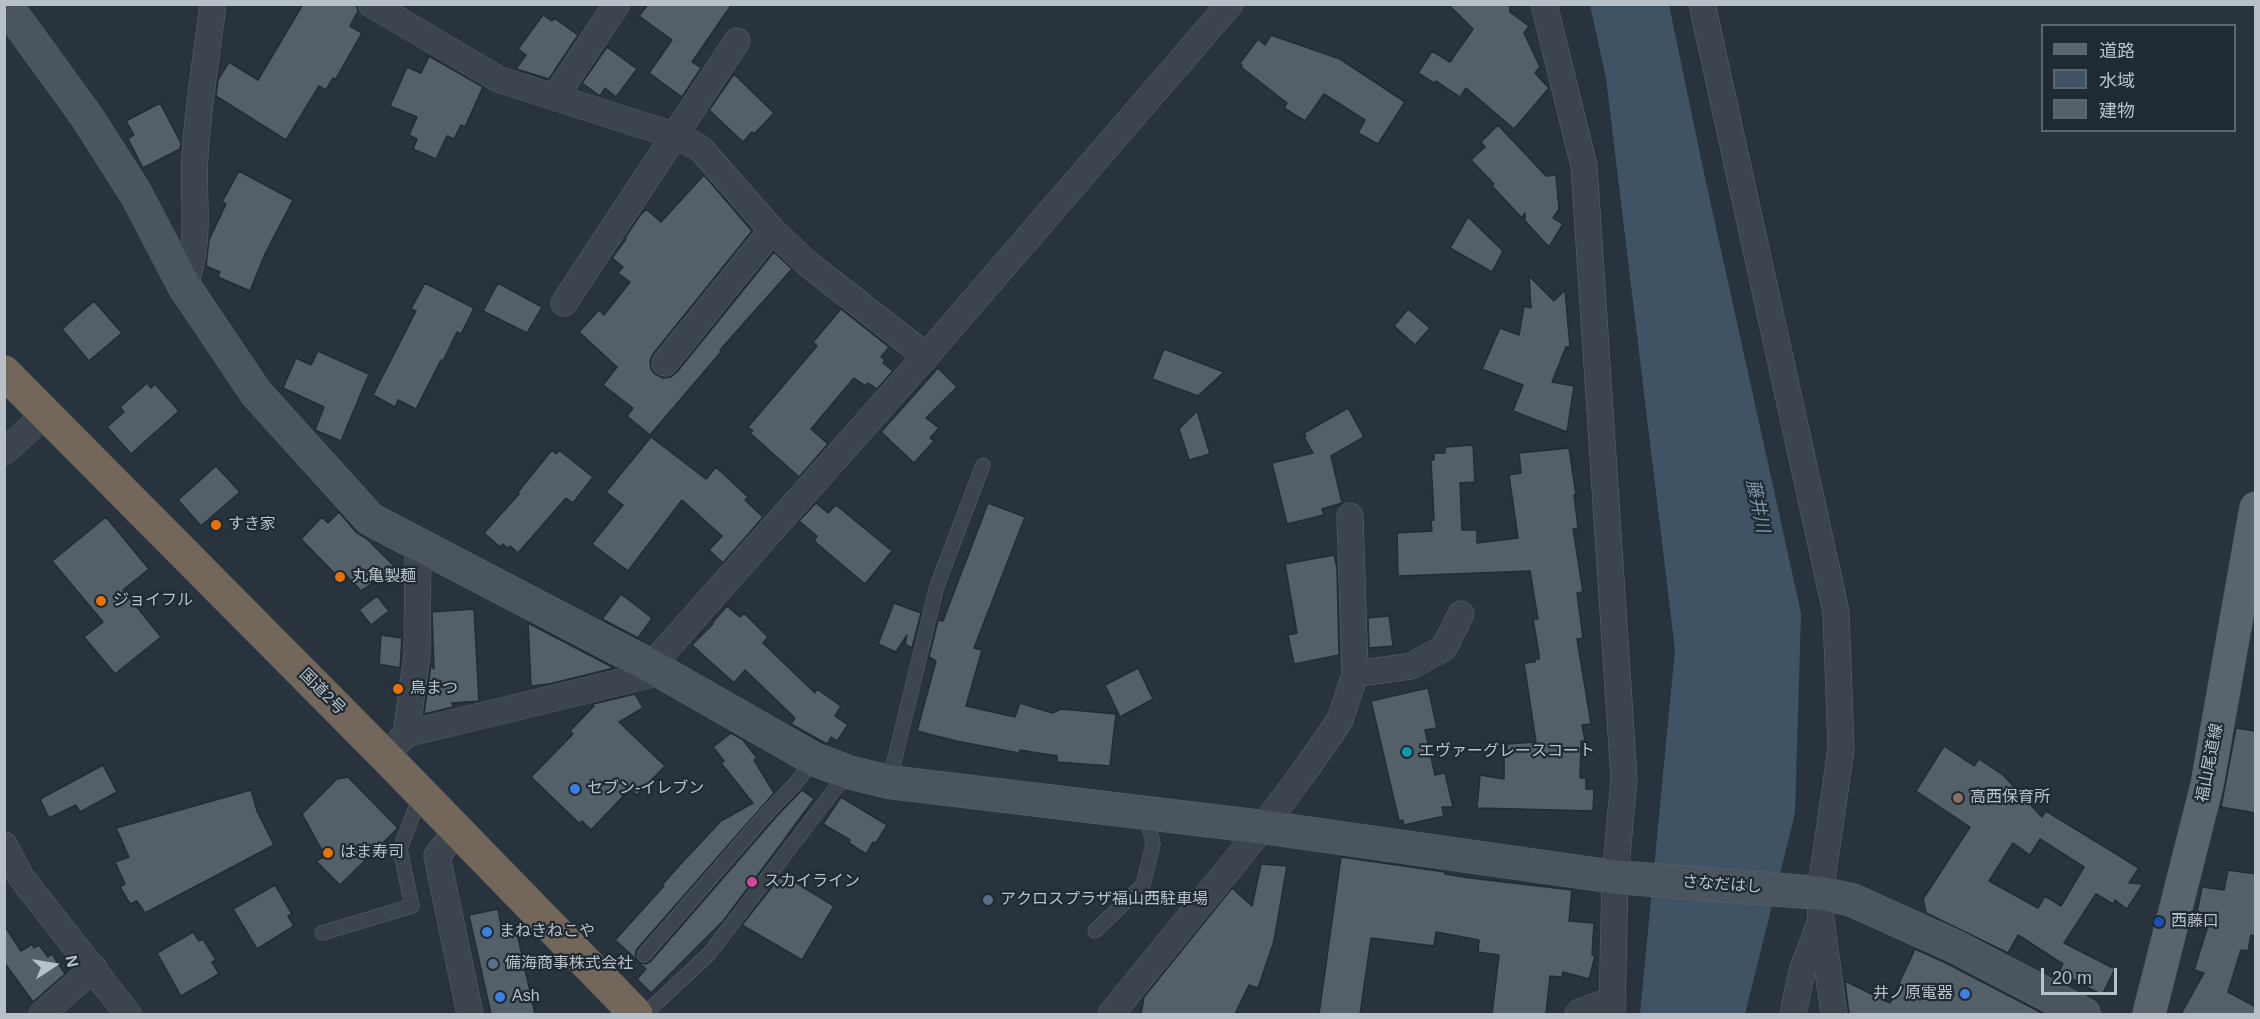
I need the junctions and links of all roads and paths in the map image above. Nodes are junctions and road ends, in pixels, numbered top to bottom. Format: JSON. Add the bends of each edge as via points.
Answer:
{"nodes":[{"id":1,"x":5,"y":4,"type":"edge"},
{"id":2,"x":213,"y":4,"type":"edge"},
{"id":3,"x":371,"y":4,"type":"edge"},
{"id":4,"x":617,"y":4,"type":"edge"},
{"id":5,"x":1230,"y":4,"type":"edge"},
{"id":6,"x":1544,"y":4,"type":"edge"},
{"id":7,"x":1702,"y":4,"type":"edge"},
{"id":8,"x":737,"y":40,"type":"dead end"},
{"id":9,"x":555,"y":97,"type":"junction"},
{"id":10,"x":676,"y":136,"type":"junction"},
{"id":11,"x":772,"y":230,"type":"junction"},
{"id":12,"x":184,"y":286,"type":"junction"},
{"id":13,"x":564,"y":303,"type":"dead end"},
{"id":14,"x":926,"y":356,"type":"junction"},
{"id":15,"x":665,"y":363,"type":"dead end"},
{"id":16,"x":4,"y":372,"type":"edge"},
{"id":17,"x":45,"y":414,"type":"junction"},
{"id":18,"x":4,"y":452,"type":"edge"},
{"id":19,"x":983,"y":465,"type":"dead end"},
{"id":20,"x":2256,"y":508,"type":"edge"},
{"id":21,"x":1350,"y":516,"type":"dead end"},
{"id":22,"x":418,"y":544,"type":"junction"},
{"id":23,"x":1461,"y":614,"type":"dead end"},
{"id":24,"x":651,"y":666,"type":"junction"},
{"id":25,"x":1355,"y":674,"type":"junction"},
{"id":26,"x":395,"y":745,"type":"junction"},
{"id":27,"x":814,"y":759,"type":"junction"},
{"id":28,"x":848,"y":772,"type":"junction"},
{"id":29,"x":889,"y":782,"type":"junction"},
{"id":30,"x":421,"y":794,"type":"junction"},
{"id":31,"x":1145,"y":812,"type":"junction"},
{"id":32,"x":1263,"y":826,"type":"junction"},
{"id":33,"x":456,"y":831,"type":"junction"},
{"id":34,"x":4,"y":845,"type":"edge"},
{"id":35,"x":1625,"y":878,"type":"junction"},
{"id":36,"x":1817,"y":902,"type":"junction"},
{"id":37,"x":1095,"y":931,"type":"dead end"},
{"id":38,"x":321,"y":933,"type":"dead end"},
{"id":39,"x":644,"y":955,"type":"dead end"},
{"id":40,"x":94,"y":968,"type":"junction"},
{"id":41,"x":1612,"y":1007,"type":"edge"},
{"id":42,"x":42,"y":1014,"type":"edge"},
{"id":43,"x":128,"y":1014,"type":"edge"},
{"id":44,"x":470,"y":1014,"type":"edge"},
{"id":45,"x":636,"y":1014,"type":"edge"},
{"id":46,"x":645,"y":1014,"type":"edge"},
{"id":47,"x":1111,"y":1014,"type":"edge"},
{"id":48,"x":1578,"y":1014,"type":"edge"},
{"id":49,"x":1793,"y":1014,"type":"edge"},
{"id":50,"x":1833,"y":1014,"type":"edge"},
{"id":51,"x":2084,"y":1014,"type":"edge"},
{"id":52,"x":2149,"y":1014,"type":"edge"}],
"edges":[{"from":1,"to":12,"type":"street","name":"さなだはし","via":[[87,117],[136,194]]},
{"from":2,"to":12,"type":"street","via":[[195,155],[196,236]]},
{"from":3,"to":9,"type":"street","via":[[498,79]]},
{"from":4,"to":9,"type":"street"},
{"from":5,"to":14,"type":"street"},
{"from":6,"to":35,"type":"street","via":[[1584,166],[1624,779]]},
{"from":7,"to":36,"type":"street","via":[[1836,612],[1841,748]]},
{"from":8,"to":10,"type":"street"},
{"from":9,"to":10,"type":"street"},
{"from":10,"to":11,"type":"street","via":[[700,148]]},
{"from":10,"to":13,"type":"street"},
{"from":11,"to":14,"type":"street","via":[[808,264]]},
{"from":11,"to":15,"type":"street"},
{"from":12,"to":22,"type":"street","name":"さなだはし","via":[[256,393],[362,511]]},
{"from":14,"to":24,"type":"street"},
{"from":16,"to":17,"type":"highway","name":"国道2号"},
{"from":17,"to":18,"type":"street"},
{"from":17,"to":26,"type":"highway","name":"国道2号"},
{"from":19,"to":29,"type":"lane","via":[[937,586]]},
{"from":20,"to":52,"type":"main road","name":"福山尾道線","via":[[2207,786]]},
{"from":21,"to":25,"type":"street"},
{"from":22,"to":24,"type":"street","name":"さなだはし"},
{"from":22,"to":26,"type":"street","via":[[417,655]]},
{"from":23,"to":25,"type":"street","via":[[1444,648],[1411,666]]},
{"from":24,"to":26,"type":"street","via":[[645,676]]},
{"from":24,"to":27,"type":"street","name":"さなだはし"},
{"from":25,"to":32,"type":"street","via":[[1340,720]]},
{"from":26,"to":30,"type":"highway","name":"国道2号"},
{"from":27,"to":28,"type":"street","name":"さなだはし"},
{"from":27,"to":39,"type":"lane"},
{"from":28,"to":29,"type":"street","name":"さなだはし"},
{"from":28,"to":46,"type":"lane","via":[[709,954]]},
{"from":29,"to":31,"type":"street","name":"さなだはし"},
{"from":30,"to":33,"type":"highway","name":"国道2号"},
{"from":30,"to":38,"type":"lane","via":[[400,849],[412,906]]},
{"from":31,"to":32,"type":"street","name":"さなだはし"},
{"from":31,"to":37,"type":"lane","via":[[1153,844],[1143,885]]},
{"from":32,"to":35,"type":"street","name":"さなだはし"},
{"from":32,"to":47,"type":"street"},
{"from":33,"to":44,"type":"street","via":[[437,856]]},
{"from":33,"to":45,"type":"highway","name":"国道2号"},
{"from":34,"to":40,"type":"street","via":[[21,877]]},
{"from":35,"to":36,"type":"street","name":"さなだはし"},
{"from":35,"to":41,"type":"street"},
{"from":36,"to":49,"type":"street"},
{"from":36,"to":50,"type":"street"},
{"from":36,"to":51,"type":"street","name":"さなだはし","via":[[1852,900],[1954,946]]},
{"from":40,"to":42,"type":"street"},
{"from":40,"to":43,"type":"street"},
{"from":41,"to":48,"type":"street"}]}
